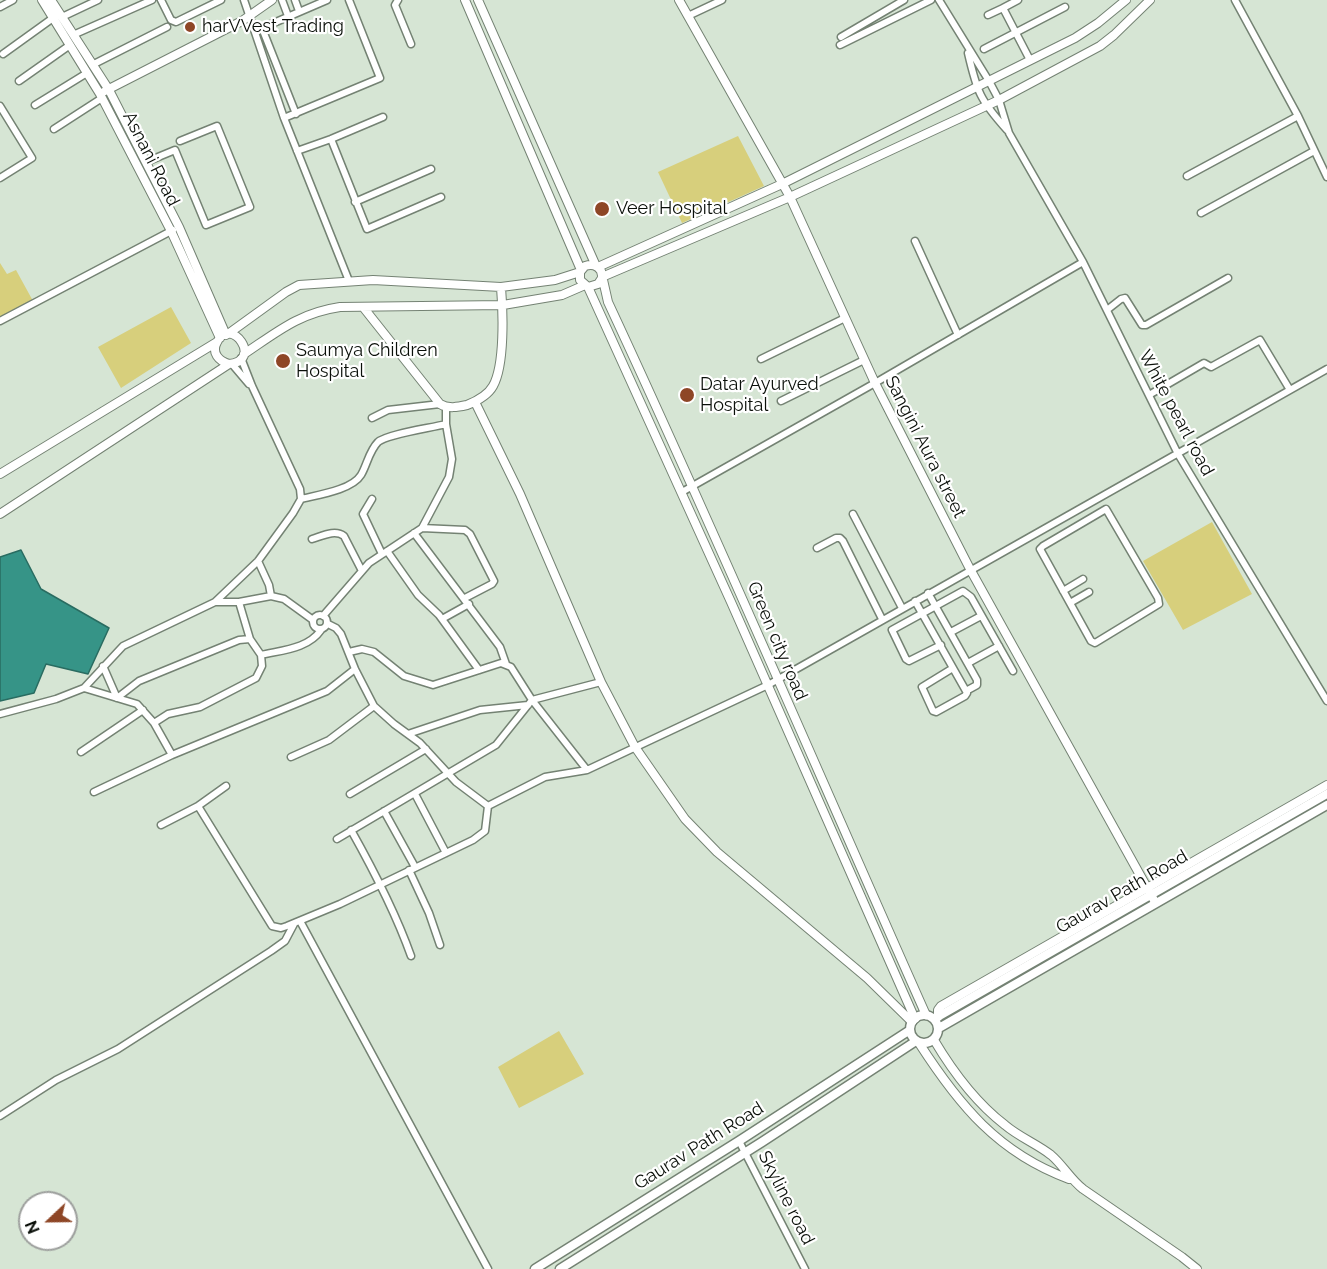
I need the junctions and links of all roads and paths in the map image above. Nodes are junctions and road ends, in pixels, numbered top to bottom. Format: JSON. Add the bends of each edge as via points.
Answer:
{"nodes":[{"id":1,"x":13,"y":0,"type":"edge"},
{"id":2,"x":42,"y":0,"type":"edge"},
{"id":3,"x":51,"y":0,"type":"edge"},
{"id":4,"x":98,"y":0,"type":"edge"},
{"id":5,"x":152,"y":0,"type":"edge"},
{"id":6,"x":160,"y":0,"type":"edge"},
{"id":7,"x":221,"y":0,"type":"edge"},
{"id":8,"x":244,"y":0,"type":"edge"},
{"id":9,"x":272,"y":0,"type":"edge"},
{"id":10,"x":282,"y":0,"type":"edge"},
{"id":11,"x":295,"y":0,"type":"edge"},
{"id":12,"x":327,"y":0,"type":"edge"},
{"id":13,"x":349,"y":0,"type":"edge"},
{"id":14,"x":398,"y":0,"type":"edge"},
{"id":15,"x":465,"y":0,"type":"edge"},
{"id":16,"x":478,"y":0,"type":"edge"},
{"id":17,"x":679,"y":0,"type":"edge"},
{"id":18,"x":722,"y":0,"type":"edge"},
{"id":19,"x":904,"y":0,"type":"edge"},
{"id":20,"x":931,"y":0,"type":"edge"},
{"id":21,"x":939,"y":0,"type":"edge"},
{"id":22,"x":1018,"y":0,"type":"edge"},
{"id":23,"x":1126,"y":0,"type":"edge"},
{"id":24,"x":1150,"y":0,"type":"edge"},
{"id":25,"x":1235,"y":0,"type":"edge"},
{"id":26,"x":0,"y":7,"type":"edge"},
{"id":27,"x":1065,"y":7,"type":"dead end"},
{"id":28,"x":1004,"y":8,"type":"junction"},
{"id":29,"x":299,"y":11,"type":"junction"},
{"id":30,"x":249,"y":15,"type":"junction"},
{"id":31,"x":988,"y":15,"type":"dead end"},
{"id":32,"x":288,"y":16,"type":"junction"},
{"id":33,"x":688,"y":16,"type":"junction"},
{"id":34,"x":58,"y":17,"type":"junction"},
{"id":35,"x":167,"y":27,"type":"dead end"},
{"id":36,"x":1016,"y":33,"type":"junction"},
{"id":37,"x":73,"y":35,"type":"junction"},
{"id":38,"x":841,"y":37,"type":"dead end"},
{"id":39,"x":411,"y":44,"type":"dead end"},
{"id":40,"x":70,"y":45,"type":"junction"},
{"id":41,"x":840,"y":45,"type":"dead end"},
{"id":42,"x":967,"y":48,"type":"junction"},
{"id":43,"x":984,"y":49,"type":"dead end"},
{"id":44,"x":3,"y":54,"type":"dead end"},
{"id":45,"x":1030,"y":60,"type":"junction"},
{"id":46,"x":92,"y":65,"type":"junction"},
{"id":47,"x":87,"y":73,"type":"junction"},
{"id":48,"x":19,"y":81,"type":"dead end"},
{"id":49,"x":989,"y":81,"type":"junction"},
{"id":50,"x":976,"y":88,"type":"junction"},
{"id":51,"x":109,"y":90,"type":"junction"},
{"id":52,"x":101,"y":96,"type":"junction"},
{"id":53,"x":999,"y":100,"type":"junction"},
{"id":54,"x":35,"y":105,"type":"dead end"},
{"id":55,"x":0,"y":106,"type":"edge"},
{"id":56,"x":986,"y":106,"type":"junction"},
{"id":57,"x":296,"y":114,"type":"junction"},
{"id":58,"x":1298,"y":116,"type":"junction"},
{"id":59,"x":383,"y":117,"type":"dead end"},
{"id":60,"x":284,"y":118,"type":"junction"},
{"id":61,"x":54,"y":129,"type":"dead end"},
{"id":62,"x":1009,"y":133,"type":"junction"},
{"id":63,"x":331,"y":139,"type":"junction"},
{"id":64,"x":180,"y":141,"type":"dead end"},
{"id":65,"x":297,"y":151,"type":"junction"},
{"id":66,"x":1314,"y":151,"type":"junction"},
{"id":67,"x":146,"y":162,"type":"junction"},
{"id":68,"x":431,"y":169,"type":"dead end"},
{"id":69,"x":1187,"y":176,"type":"dead end"},
{"id":70,"x":1327,"y":177,"type":"edge"},
{"id":71,"x":0,"y":178,"type":"edge"},
{"id":72,"x":782,"y":184,"type":"junction"},
{"id":73,"x":441,"y":197,"type":"dead end"},
{"id":74,"x":790,"y":197,"type":"junction"},
{"id":75,"x":355,"y":202,"type":"junction"},
{"id":76,"x":1200,"y":213,"type":"dead end"},
{"id":77,"x":179,"y":227,"type":"junction"},
{"id":78,"x":171,"y":231,"type":"junction"},
{"id":79,"x":915,"y":241,"type":"dead end"},
{"id":80,"x":1083,"y":262,"type":"junction"},
{"id":81,"x":597,"y":267,"type":"junction"},
{"id":82,"x":581,"y":271,"type":"junction"},
{"id":83,"x":602,"y":278,"type":"junction"},
{"id":84,"x":1228,"y":278,"type":"dead end"},
{"id":85,"x":349,"y":281,"type":"junction"},
{"id":86,"x":586,"y":286,"type":"junction"},
{"id":87,"x":501,"y":287,"type":"junction"},
{"id":88,"x":503,"y":305,"type":"junction"},
{"id":89,"x":363,"y":307,"type":"junction"},
{"id":90,"x":1107,"y":310,"type":"junction"},
{"id":91,"x":845,"y":318,"type":"junction"},
{"id":92,"x":0,"y":321,"type":"edge"},
{"id":93,"x":958,"y":335,"type":"junction"},
{"id":94,"x":223,"y":338,"type":"junction"},
{"id":95,"x":243,"y":356,"type":"junction"},
{"id":96,"x":761,"y":359,"type":"dead end"},
{"id":97,"x":864,"y":360,"type":"junction"},
{"id":98,"x":230,"y":364,"type":"junction"},
{"id":99,"x":1327,"y":369,"type":"edge"},
{"id":100,"x":875,"y":383,"type":"junction"},
{"id":101,"x":252,"y":386,"type":"junction"},
{"id":102,"x":1290,"y":390,"type":"junction"},
{"id":103,"x":1149,"y":395,"type":"junction"},
{"id":104,"x":781,"y":401,"type":"dead end"},
{"id":105,"x":474,"y":402,"type":"junction"},
{"id":106,"x":443,"y":406,"type":"junction"},
{"id":107,"x":372,"y":418,"type":"dead end"},
{"id":108,"x":446,"y":424,"type":"junction"},
{"id":109,"x":1178,"y":454,"type":"junction"},
{"id":110,"x":0,"y":474,"type":"edge"},
{"id":111,"x":694,"y":486,"type":"junction"},
{"id":112,"x":682,"y":492,"type":"junction"},
{"id":113,"x":301,"y":499,"type":"junction"},
{"id":114,"x":372,"y":499,"type":"dead end"},
{"id":115,"x":0,"y":514,"type":"edge"},
{"id":116,"x":853,"y":514,"type":"dead end"},
{"id":117,"x":1052,"y":524,"type":"junction"},
{"id":118,"x":422,"y":528,"type":"junction"},
{"id":119,"x":414,"y":533,"type":"junction"},
{"id":120,"x":1060,"y":536,"type":"junction"},
{"id":121,"x":312,"y":539,"type":"dead end"},
{"id":122,"x":817,"y":548,"type":"dead end"},
{"id":123,"x":384,"y":552,"type":"junction"},
{"id":124,"x":258,"y":561,"type":"junction"},
{"id":125,"x":970,"y":569,"type":"junction"},
{"id":126,"x":362,"y":571,"type":"junction"},
{"id":127,"x":1083,"y":579,"type":"dead end"},
{"id":128,"x":1063,"y":591,"type":"junction"},
{"id":129,"x":1089,"y":592,"type":"dead end"},
{"id":130,"x":928,"y":593,"type":"junction"},
{"id":131,"x":272,"y":596,"type":"junction"},
{"id":132,"x":467,"y":601,"type":"junction"},
{"id":133,"x":915,"y":601,"type":"junction"},
{"id":134,"x":215,"y":602,"type":"junction"},
{"id":135,"x":238,"y":602,"type":"junction"},
{"id":136,"x":1070,"y":603,"type":"junction"},
{"id":137,"x":935,"y":605,"type":"junction"},
{"id":138,"x":902,"y":608,"type":"junction"},
{"id":139,"x":922,"y":612,"type":"junction"},
{"id":140,"x":323,"y":616,"type":"junction"},
{"id":141,"x":981,"y":616,"type":"junction"},
{"id":142,"x":442,"y":619,"type":"junction"},
{"id":143,"x":882,"y":619,"type":"junction"},
{"id":144,"x":313,"y":620,"type":"junction"},
{"id":145,"x":328,"y":624,"type":"junction"},
{"id":146,"x":321,"y":630,"type":"junction"},
{"id":147,"x":951,"y":632,"type":"junction"},
{"id":148,"x":250,"y":639,"type":"junction"},
{"id":149,"x":940,"y":645,"type":"junction"},
{"id":150,"x":999,"y":646,"type":"junction"},
{"id":151,"x":349,"y":652,"type":"junction"},
{"id":152,"x":261,"y":655,"type":"junction"},
{"id":153,"x":968,"y":663,"type":"junction"},
{"id":154,"x":506,"y":664,"type":"junction"},
{"id":155,"x":103,"y":666,"type":"junction"},
{"id":156,"x":953,"y":668,"type":"junction"},
{"id":157,"x":354,"y":669,"type":"junction"},
{"id":158,"x":479,"y":670,"type":"junction"},
{"id":159,"x":1012,"y":670,"type":"dead end"},
{"id":160,"x":777,"y":680,"type":"junction"},
{"id":161,"x":601,"y":682,"type":"junction"},
{"id":162,"x":768,"y":685,"type":"junction"},
{"id":163,"x":84,"y":688,"type":"junction"},
{"id":164,"x":966,"y":691,"type":"junction"},
{"id":165,"x":117,"y":698,"type":"junction"},
{"id":166,"x":1327,"y":701,"type":"edge"},
{"id":167,"x":530,"y":702,"type":"junction"},
{"id":168,"x":374,"y":706,"type":"junction"},
{"id":169,"x":143,"y":710,"type":"junction"},
{"id":170,"x":0,"y":714,"type":"edge"},
{"id":171,"x":154,"y":723,"type":"junction"},
{"id":172,"x":408,"y":734,"type":"junction"},
{"id":173,"x":635,"y":747,"type":"junction"},
{"id":174,"x":426,"y":749,"type":"junction"},
{"id":175,"x":81,"y":752,"type":"dead end"},
{"id":176,"x":172,"y":755,"type":"junction"},
{"id":177,"x":291,"y":756,"type":"dead end"},
{"id":178,"x":588,"y":770,"type":"junction"},
{"id":179,"x":449,"y":774,"type":"junction"},
{"id":180,"x":1327,"y":785,"type":"edge"},
{"id":181,"x":226,"y":786,"type":"dead end"},
{"id":182,"x":94,"y":792,"type":"dead end"},
{"id":183,"x":350,"y":794,"type":"dead end"},
{"id":184,"x":415,"y":794,"type":"junction"},
{"id":185,"x":1327,"y":794,"type":"edge"},
{"id":186,"x":1327,"y":805,"type":"edge"},
{"id":187,"x":198,"y":806,"type":"junction"},
{"id":188,"x":488,"y":806,"type":"junction"},
{"id":189,"x":384,"y":811,"type":"junction"},
{"id":190,"x":161,"y":825,"type":"dead end"},
{"id":191,"x":351,"y":830,"type":"junction"},
{"id":192,"x":336,"y":839,"type":"dead end"},
{"id":193,"x":446,"y":853,"type":"junction"},
{"id":194,"x":412,"y":869,"type":"junction"},
{"id":195,"x":381,"y":883,"type":"junction"},
{"id":196,"x":1151,"y":895,"type":"junction"},
{"id":197,"x":297,"y":922,"type":"junction"},
{"id":198,"x":440,"y":945,"type":"dead end"},
{"id":199,"x":411,"y":956,"type":"dead end"},
{"id":200,"x":934,"y":1020,"type":"junction"},
{"id":201,"x":912,"y":1024,"type":"junction"},
{"id":202,"x":934,"y":1040,"type":"junction"},
{"id":203,"x":918,"y":1042,"type":"junction"},
{"id":204,"x":980,"y":1103,"type":"junction"},
{"id":205,"x":970,"y":1113,"type":"junction"},
{"id":206,"x":0,"y":1116,"type":"edge"},
{"id":207,"x":739,"y":1141,"type":"junction"},
{"id":208,"x":745,"y":1152,"type":"junction"},
{"id":209,"x":1071,"y":1179,"type":"junction"},
{"id":210,"x":489,"y":1269,"type":"edge"},
{"id":211,"x":535,"y":1269,"type":"edge"},
{"id":212,"x":560,"y":1269,"type":"edge"},
{"id":213,"x":806,"y":1269,"type":"edge"},
{"id":214,"x":1197,"y":1269,"type":"edge"}],
"edges":[{"from":1,"to":26,"type":"street"},
{"from":2,"to":34,"type":"street","name":"Asnani Road"},
{"from":3,"to":34,"type":"street","name":"Asnani Road"},
{"from":4,"to":34,"type":"street"},
{"from":5,"to":37,"type":"street"},
{"from":6,"to":7,"type":"street","via":[[176,22]]},
{"from":8,"to":30,"type":"street"},
{"from":9,"to":30,"type":"street"},
{"from":10,"to":32,"type":"street"},
{"from":11,"to":29,"type":"street"},
{"from":12,"to":29,"type":"street"},
{"from":13,"to":57,"type":"street","via":[[380,78]]},
{"from":14,"to":39,"type":"street","via":[[395,4]]},
{"from":15,"to":82,"type":"street"},
{"from":16,"to":81,"type":"street"},
{"from":17,"to":33,"type":"street","name":"Sangini Aura street"},
{"from":18,"to":33,"type":"street"},
{"from":19,"to":38,"type":"street"},
{"from":20,"to":41,"type":"street"},
{"from":21,"to":42,"type":"street"},
{"from":22,"to":28,"type":"street"},
{"from":23,"to":45,"type":"street","via":[[1098,24]]},
{"from":24,"to":53,"type":"street","via":[[1100,46]]},
{"from":25,"to":58,"type":"street"},
{"from":27,"to":36,"type":"street"},
{"from":28,"to":31,"type":"street"},
{"from":28,"to":36,"type":"street"},
{"from":29,"to":32,"type":"street"},
{"from":30,"to":51,"type":"street"},
{"from":30,"to":60,"type":"street"},
{"from":32,"to":57,"type":"street","via":[[262,29]]},
{"from":33,"to":72,"type":"street","name":"Sangini Aura street"},
{"from":34,"to":37,"type":"street","name":"Asnani Road"},
{"from":34,"to":40,"type":"street","name":"Asnani Road"},
{"from":34,"to":44,"type":"street"},
{"from":35,"to":46,"type":"street"},
{"from":36,"to":43,"type":"street"},
{"from":36,"to":45,"type":"street"},
{"from":37,"to":46,"type":"street","name":"Asnani Road"},
{"from":40,"to":47,"type":"street","name":"Asnani Road"},
{"from":40,"to":48,"type":"street"},
{"from":42,"to":49,"type":"street"},
{"from":42,"to":50,"type":"street"},
{"from":45,"to":49,"type":"street"},
{"from":46,"to":51,"type":"street","name":"Asnani Road"},
{"from":47,"to":52,"type":"street","name":"Asnani Road"},
{"from":47,"to":54,"type":"street"},
{"from":49,"to":50,"type":"street"},
{"from":49,"to":53,"type":"street"},
{"from":50,"to":56,"type":"street"},
{"from":50,"to":72,"type":"street"},
{"from":51,"to":52,"type":"street"},
{"from":51,"to":67,"type":"street","name":"Asnani Road"},
{"from":52,"to":61,"type":"street"},
{"from":52,"to":78,"type":"street","name":"Asnani Road"},
{"from":53,"to":56,"type":"street"},
{"from":53,"to":62,"type":"street"},
{"from":55,"to":71,"type":"street","via":[[32,158]]},
{"from":56,"to":62,"type":"street"},
{"from":56,"to":74,"type":"street"},
{"from":57,"to":60,"type":"street"},
{"from":58,"to":66,"type":"street"},
{"from":58,"to":69,"type":"street"},
{"from":59,"to":63,"type":"street"},
{"from":60,"to":65,"type":"street"},
{"from":62,"to":80,"type":"street","name":"White pearl road"},
{"from":63,"to":65,"type":"street"},
{"from":63,"to":75,"type":"street"},
{"from":64,"to":67,"type":"street","via":[[217,126],[250,207],[206,225],[175,150]]},
{"from":65,"to":85,"type":"street"},
{"from":66,"to":70,"type":"street"},
{"from":66,"to":76,"type":"street"},
{"from":67,"to":77,"type":"street","name":"Asnani Road"},
{"from":68,"to":75,"type":"street"},
{"from":72,"to":74,"type":"street","name":"Sangini Aura street"},
{"from":72,"to":81,"type":"street"},
{"from":73,"to":75,"type":"street","via":[[366,229]]},
{"from":74,"to":83,"type":"street"},
{"from":74,"to":91,"type":"street","name":"Sangini Aura street"},
{"from":77,"to":78,"type":"street"},
{"from":77,"to":94,"type":"street","name":"Asnani Road"},
{"from":78,"to":92,"type":"street"},
{"from":78,"to":94,"type":"street","name":"Asnani Road"},
{"from":79,"to":93,"type":"street"},
{"from":80,"to":90,"type":"street","name":"White pearl road"},
{"from":80,"to":93,"type":"street"},
{"from":81,"to":82,"type":"street","via":[[588,265]]},
{"from":81,"to":83,"type":"street"},
{"from":82,"to":86,"type":"street","via":[[580,280]]},
{"from":82,"to":87,"type":"street","via":[[555,280]]},
{"from":83,"to":86,"type":"street","via":[[595,286]]},
{"from":83,"to":111,"type":"street","name":"Green city road","via":[[608,302]]},
{"from":84,"to":90,"type":"street","via":[[1146,326],[1125,298]]},
{"from":85,"to":87,"type":"street"},
{"from":85,"to":94,"type":"street","via":[[299,285]]},
{"from":86,"to":88,"type":"street","via":[[562,295]]},
{"from":86,"to":112,"type":"street","name":"Green city road"},
{"from":87,"to":88,"type":"street"},
{"from":88,"to":89,"type":"street"},
{"from":88,"to":105,"type":"street","via":[[500,366],[493,386]]},
{"from":89,"to":95,"type":"street","via":[[311,313]]},
{"from":89,"to":106,"type":"street"},
{"from":90,"to":103,"type":"street","name":"White pearl road"},
{"from":91,"to":96,"type":"street"},
{"from":91,"to":97,"type":"street","name":"Sangini Aura street"},
{"from":93,"to":100,"type":"street"},
{"from":94,"to":95,"type":"street","via":[[238,337]]},
{"from":94,"to":98,"type":"street","via":[[215,347],[217,356]]},
{"from":94,"to":110,"type":"street"},
{"from":95,"to":98,"type":"street"},
{"from":95,"to":101,"type":"street"},
{"from":97,"to":100,"type":"street","name":"Sangini Aura street"},
{"from":97,"to":104,"type":"street"},
{"from":98,"to":101,"type":"street"},
{"from":98,"to":115,"type":"street"},
{"from":99,"to":102,"type":"street"},
{"from":100,"to":111,"type":"street"},
{"from":100,"to":125,"type":"street","name":"Sangini Aura street"},
{"from":101,"to":113,"type":"street","via":[[300,489]]},
{"from":102,"to":103,"type":"street","via":[[1258,340],[1211,367],[1204,363]]},
{"from":102,"to":109,"type":"street"},
{"from":103,"to":109,"type":"street","name":"White pearl road"},
{"from":105,"to":106,"type":"street"},
{"from":105,"to":161,"type":"street","via":[[520,494]]},
{"from":106,"to":107,"type":"street","via":[[388,410]]},
{"from":106,"to":108,"type":"street"},
{"from":108,"to":113,"type":"street","via":[[382,440],[353,483]]},
{"from":108,"to":118,"type":"street","via":[[452,459],[449,477]]},
{"from":109,"to":117,"type":"street"},
{"from":109,"to":166,"type":"street","name":"White pearl road"},
{"from":111,"to":112,"type":"street"},
{"from":111,"to":160,"type":"street","name":"Green city road"},
{"from":112,"to":162,"type":"street","name":"Green city road"},
{"from":113,"to":124,"type":"street"},
{"from":114,"to":123,"type":"street","via":[[363,514]]},
{"from":116,"to":138,"type":"street"},
{"from":117,"to":120,"type":"street"},
{"from":117,"to":125,"type":"street"},
{"from":118,"to":119,"type":"street"},
{"from":118,"to":132,"type":"street","via":[[460,529],[470,534],[494,581]]},
{"from":119,"to":123,"type":"street"},
{"from":119,"to":132,"type":"street"},
{"from":120,"to":128,"type":"street","via":[[1040,549]]},
{"from":120,"to":136,"type":"street","via":[[1106,510],[1159,604],[1095,643]]},
{"from":121,"to":126,"type":"street","via":[[340,533]]},
{"from":122,"to":143,"type":"street","via":[[836,538],[843,541]]},
{"from":123,"to":126,"type":"street"},
{"from":123,"to":142,"type":"street"},
{"from":124,"to":131,"type":"street"},
{"from":124,"to":134,"type":"street"},
{"from":125,"to":130,"type":"street"},
{"from":125,"to":196,"type":"street","name":"Sangini Aura street"},
{"from":126,"to":140,"type":"street"},
{"from":127,"to":128,"type":"street"},
{"from":128,"to":136,"type":"street"},
{"from":129,"to":136,"type":"street"},
{"from":130,"to":133,"type":"street"},
{"from":130,"to":137,"type":"street"},
{"from":131,"to":135,"type":"street"},
{"from":131,"to":144,"type":"street","via":[[284,599]]},
{"from":132,"to":142,"type":"street"},
{"from":132,"to":154,"type":"street","via":[[500,647]]},
{"from":133,"to":138,"type":"street"},
{"from":133,"to":139,"type":"street"},
{"from":134,"to":135,"type":"street"},
{"from":134,"to":155,"type":"street","via":[[130,641]]},
{"from":135,"to":148,"type":"street"},
{"from":137,"to":139,"type":"street"},
{"from":137,"to":141,"type":"street","via":[[963,591]]},
{"from":137,"to":147,"type":"street"},
{"from":138,"to":143,"type":"street"},
{"from":139,"to":149,"type":"street"},
{"from":139,"to":149,"type":"street","via":[[892,630],[906,660],[913,661]]},
{"from":140,"to":144,"type":"street"},
{"from":140,"to":145,"type":"street"},
{"from":141,"to":147,"type":"street"},
{"from":141,"to":150,"type":"street"},
{"from":142,"to":158,"type":"street"},
{"from":143,"to":160,"type":"street"},
{"from":144,"to":146,"type":"street","via":[[314,627]]},
{"from":145,"to":146,"type":"street"},
{"from":145,"to":151,"type":"street","via":[[341,634]]},
{"from":146,"to":152,"type":"street","via":[[299,646]]},
{"from":147,"to":153,"type":"street"},
{"from":148,"to":152,"type":"street"},
{"from":148,"to":165,"type":"street","via":[[238,640],[139,681]]},
{"from":149,"to":156,"type":"street"},
{"from":150,"to":153,"type":"street"},
{"from":150,"to":159,"type":"street"},
{"from":151,"to":157,"type":"street"},
{"from":151,"to":158,"type":"street","via":[[374,652],[404,676],[433,685]]},
{"from":152,"to":171,"type":"street","via":[[262,666],[256,678],[200,706],[168,714]]},
{"from":153,"to":164,"type":"street","via":[[978,682]]},
{"from":154,"to":158,"type":"street"},
{"from":154,"to":167,"type":"street"},
{"from":155,"to":163,"type":"street"},
{"from":155,"to":165,"type":"street"},
{"from":156,"to":164,"type":"street"},
{"from":156,"to":164,"type":"street","via":[[922,687],[932,710],[936,712],[965,696]]},
{"from":157,"to":168,"type":"street"},
{"from":157,"to":176,"type":"street","via":[[327,691]]},
{"from":160,"to":162,"type":"street"},
{"from":160,"to":200,"type":"street","name":"Green city road"},
{"from":161,"to":167,"type":"street"},
{"from":161,"to":173,"type":"street"},
{"from":162,"to":173,"type":"street"},
{"from":162,"to":201,"type":"street","name":"Green city road"},
{"from":163,"to":165,"type":"street"},
{"from":163,"to":170,"type":"street"},
{"from":165,"to":169,"type":"street"},
{"from":167,"to":172,"type":"street","via":[[480,710]]},
{"from":167,"to":178,"type":"street"},
{"from":167,"to":179,"type":"street","via":[[496,745]]},
{"from":168,"to":172,"type":"street"},
{"from":168,"to":177,"type":"street","via":[[329,740]]},
{"from":169,"to":171,"type":"street"},
{"from":169,"to":175,"type":"street"},
{"from":171,"to":176,"type":"street"},
{"from":172,"to":174,"type":"street"},
{"from":173,"to":178,"type":"street"},
{"from":173,"to":201,"type":"street","via":[[685,819],[717,852],[867,978]]},
{"from":174,"to":179,"type":"street"},
{"from":174,"to":183,"type":"street"},
{"from":176,"to":182,"type":"street"},
{"from":178,"to":188,"type":"street","via":[[544,777]]},
{"from":179,"to":184,"type":"street"},
{"from":179,"to":188,"type":"street"},
{"from":180,"to":196,"type":"street"},
{"from":181,"to":187,"type":"street"},
{"from":184,"to":189,"type":"street"},
{"from":184,"to":193,"type":"street"},
{"from":185,"to":196,"type":"main road","name":"Gaurav Path Road"},
{"from":186,"to":196,"type":"main road","name":"Gaurav Path Road"},
{"from":187,"to":190,"type":"street"},
{"from":187,"to":197,"type":"street","via":[[272,926],[281,928]]},
{"from":188,"to":193,"type":"street","via":[[485,831]]},
{"from":189,"to":191,"type":"street"},
{"from":189,"to":194,"type":"street"},
{"from":191,"to":192,"type":"street"},
{"from":191,"to":195,"type":"street"},
{"from":193,"to":194,"type":"street"},
{"from":194,"to":195,"type":"street"},
{"from":194,"to":198,"type":"street"},
{"from":195,"to":197,"type":"street"},
{"from":195,"to":199,"type":"street"},
{"from":196,"to":200,"type":"main road","name":"Gaurav Path Road"},
{"from":197,"to":206,"type":"street","via":[[285,941],[271,951],[118,1049],[56,1080]]},
{"from":197,"to":210,"type":"street"},
{"from":200,"to":201,"type":"main road","name":"Gaurav Path Road"},
{"from":200,"to":202,"type":"main road","via":[[938,1033]]},
{"from":201,"to":203,"type":"main road"},
{"from":201,"to":207,"type":"main road","name":"Gaurav Path Road"},
{"from":202,"to":203,"type":"main road"},
{"from":202,"to":204,"type":"street"},
{"from":203,"to":205,"type":"street"},
{"from":203,"to":208,"type":"main road","name":"Gaurav Path Road"},
{"from":204,"to":205,"type":"street"},
{"from":204,"to":209,"type":"street","via":[[1005,1126],[1052,1156]]},
{"from":205,"to":209,"type":"street","via":[[1022,1157]]},
{"from":207,"to":208,"type":"street","name":"Skyline road"},
{"from":207,"to":211,"type":"main road","name":"Gaurav Path Road"},
{"from":208,"to":212,"type":"main road","name":"Gaurav Path Road"},
{"from":208,"to":213,"type":"street","name":"Skyline road"},
{"from":209,"to":214,"type":"street"}]}
